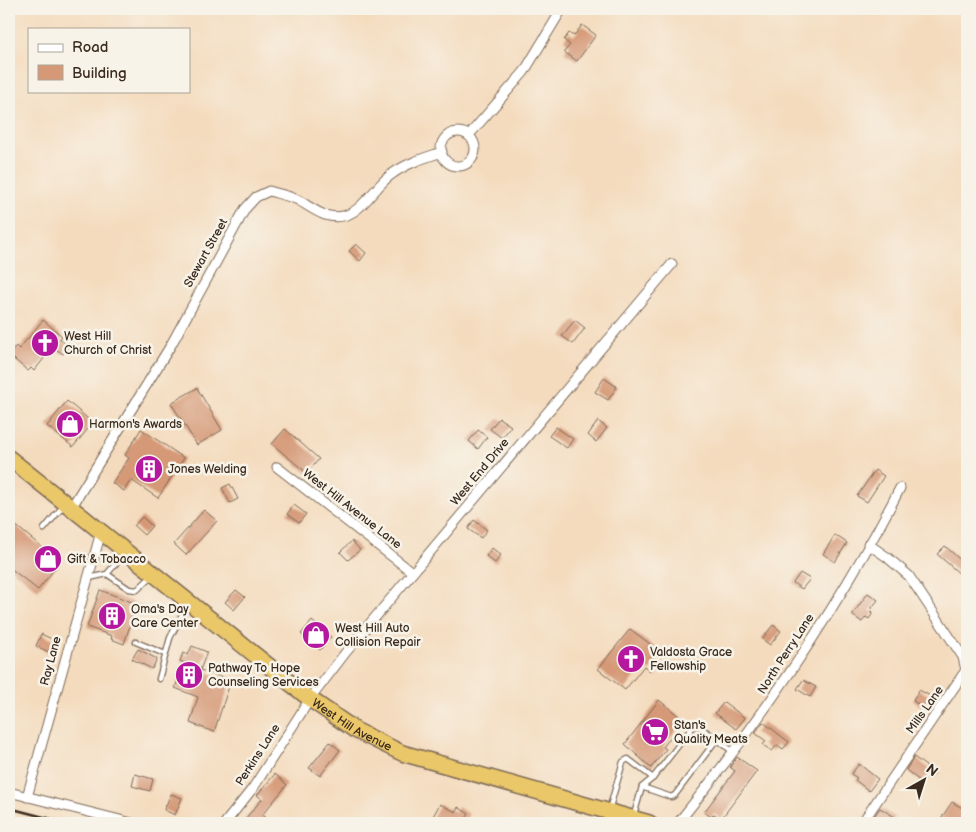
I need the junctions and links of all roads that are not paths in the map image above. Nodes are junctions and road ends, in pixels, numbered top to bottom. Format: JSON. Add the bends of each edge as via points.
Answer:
{"nodes":[{"id":1,"x":562,"y":9,"type":"edge"},
{"id":2,"x":468,"y":135,"type":"junction"},
{"id":3,"x":442,"y":152,"type":"junction"},
{"id":4,"x":672,"y":264,"type":"dead end"},
{"id":5,"x":9,"y":458,"type":"edge"},
{"id":6,"x":277,"y":467,"type":"dead end"},
{"id":7,"x":900,"y":488,"type":"dead end"},
{"id":8,"x":68,"y":506,"type":"junction"},
{"id":9,"x":44,"y":529,"type":"dead end"},
{"id":10,"x":101,"y":532,"type":"junction"},
{"id":11,"x":868,"y":544,"type":"junction"},
{"id":12,"x":126,"y":552,"type":"junction"},
{"id":13,"x":412,"y":572,"type":"junction"},
{"id":14,"x":107,"y":574,"type":"junction"},
{"id":15,"x":154,"y":574,"type":"junction"},
{"id":16,"x":87,"y":578,"type":"junction"},
{"id":17,"x":189,"y":602,"type":"junction"},
{"id":18,"x":136,"y":642,"type":"dead end"},
{"id":19,"x":165,"y":654,"type":"junction"},
{"id":20,"x":159,"y":679,"type":"dead end"},
{"id":21,"x":310,"y":699,"type":"junction"},
{"id":22,"x":717,"y":739,"type":"junction"},
{"id":23,"x":733,"y":752,"type":"junction"},
{"id":24,"x":653,"y":778,"type":"junction"},
{"id":25,"x":642,"y":787,"type":"junction"},
{"id":26,"x":9,"y":792,"type":"edge"},
{"id":27,"x":27,"y":797,"type":"junction"},
{"id":28,"x":608,"y":812,"type":"junction"},
{"id":29,"x":633,"y":819,"type":"junction"},
{"id":30,"x":132,"y":823,"type":"edge"},
{"id":31,"x":226,"y":823,"type":"edge"},
{"id":32,"x":649,"y":823,"type":"edge"},
{"id":33,"x":678,"y":823,"type":"edge"},
{"id":34,"x":862,"y":823,"type":"edge"}],
"edges":[{"from":1,"to":2,"type":"street","via":[[524,72]]},
{"from":2,"to":3,"type":"street","via":[[451,133],[443,141]]},
{"from":2,"to":3,"type":"street","via":[[475,151],[465,164],[452,165]]},
{"from":3,"to":8,"type":"street","name":"Stewart Street","via":[[416,160],[392,174],[354,213],[343,217],[326,215],[297,200],[269,191],[256,197],[245,209],[171,345]]},
{"from":4,"to":13,"type":"street","name":"West End Drive"},
{"from":5,"to":8,"type":"highway","name":"West Hill Avenue"},
{"from":6,"to":13,"type":"street","name":"West Hill Avenue Lane"},
{"from":7,"to":11,"type":"street","name":"North Perry Lane"},
{"from":8,"to":9,"type":"lane"},
{"from":8,"to":10,"type":"highway","name":"West Hill Avenue"},
{"from":10,"to":12,"type":"highway","name":"West Hill Avenue"},
{"from":10,"to":16,"type":"street","name":"Ray Lane"},
{"from":11,"to":23,"type":"street","name":"North Perry Lane","via":[[813,637]]},
{"from":11,"to":34,"type":"street","name":"Mills Lane","via":[[909,576],[963,657],[966,670]]},
{"from":12,"to":14,"type":"lane"},
{"from":12,"to":15,"type":"highway","name":"West Hill Avenue"},
{"from":13,"to":21,"type":"street","name":"West End Drive"},
{"from":14,"to":15,"type":"lane","via":[[129,589],[137,590]]},
{"from":14,"to":16,"type":"lane"},
{"from":15,"to":17,"type":"highway","name":"West Hill Avenue"},
{"from":16,"to":27,"type":"street","name":"Ray Lane"},
{"from":17,"to":19,"type":"lane"},
{"from":17,"to":21,"type":"highway","name":"West Hill Avenue"},
{"from":18,"to":19,"type":"lane"},
{"from":19,"to":20,"type":"lane"},
{"from":21,"to":28,"type":"highway","name":"West Hill Avenue","via":[[355,730],[402,753]]},
{"from":21,"to":31,"type":"street","name":"Perkins Lane","via":[[253,788]]},
{"from":22,"to":23,"type":"lane"},
{"from":22,"to":24,"type":"lane","via":[[695,724]]},
{"from":22,"to":25,"type":"lane","via":[[675,796]]},
{"from":23,"to":33,"type":"street","name":"North Perry Lane"},
{"from":24,"to":25,"type":"lane"},
{"from":24,"to":28,"type":"lane","via":[[628,759],[623,762]]},
{"from":25,"to":29,"type":"lane"},
{"from":26,"to":27,"type":"street"},
{"from":27,"to":30,"type":"street"},
{"from":28,"to":29,"type":"highway","name":"West Hill Avenue"},
{"from":29,"to":32,"type":"highway","name":"West Hill Avenue"}]}
